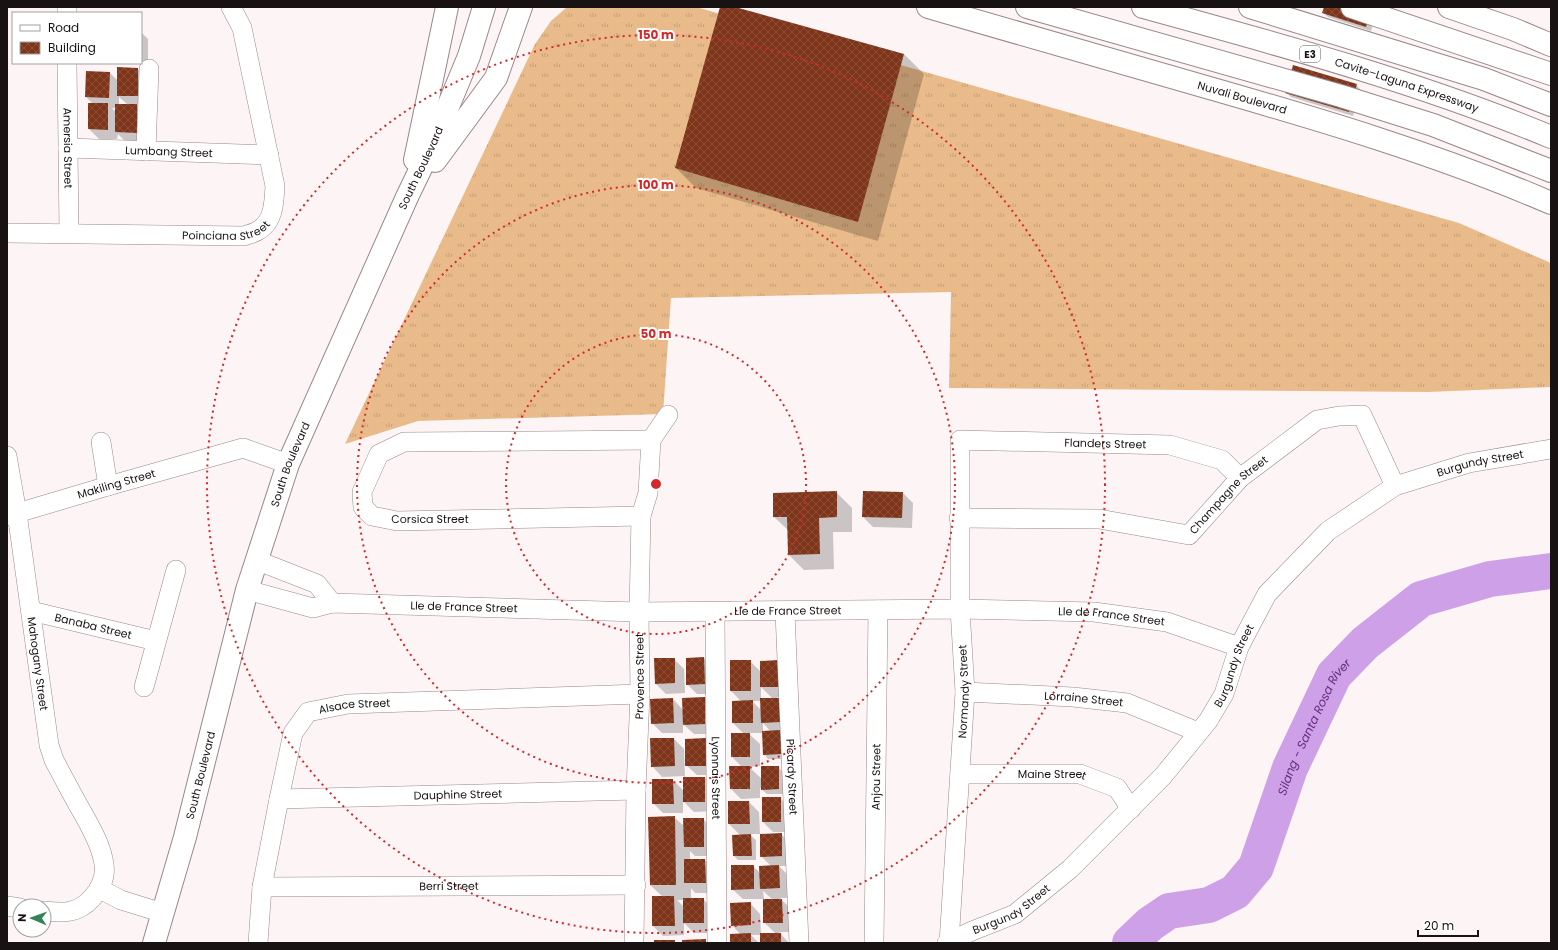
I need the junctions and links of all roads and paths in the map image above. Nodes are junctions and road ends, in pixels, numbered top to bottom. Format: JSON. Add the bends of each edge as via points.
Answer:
{"nodes":[{"id":1,"x":231,"y":7,"type":"edge"},
{"id":2,"x":447,"y":7,"type":"edge"},
{"id":3,"x":484,"y":7,"type":"edge"},
{"id":4,"x":522,"y":7,"type":"edge"},
{"id":5,"x":928,"y":7,"type":"edge"},
{"id":6,"x":1027,"y":7,"type":"edge"},
{"id":7,"x":1144,"y":7,"type":"edge"},
{"id":8,"x":1250,"y":7,"type":"edge"},
{"id":9,"x":1352,"y":7,"type":"edge"},
{"id":10,"x":1449,"y":7,"type":"edge"},
{"id":11,"x":1551,"y":45,"type":"edge"},
{"id":12,"x":67,"y":64,"type":"edge"},
{"id":13,"x":149,"y":69,"type":"dead end"},
{"id":14,"x":1551,"y":74,"type":"edge"},
{"id":15,"x":1551,"y":105,"type":"edge"},
{"id":16,"x":1551,"y":138,"type":"edge"},
{"id":17,"x":68,"y":148,"type":"junction"},
{"id":18,"x":146,"y":151,"type":"junction"},
{"id":19,"x":269,"y":155,"type":"junction"},
{"id":20,"x":1551,"y":170,"type":"edge"},
{"id":21,"x":407,"y":197,"type":"junction"},
{"id":22,"x":1551,"y":203,"type":"edge"},
{"id":23,"x":7,"y":233,"type":"edge"},
{"id":24,"x":69,"y":233,"type":"junction"},
{"id":25,"x":668,"y":415,"type":"dead end"},
{"id":26,"x":652,"y":440,"type":"junction"},
{"id":27,"x":960,"y":440,"type":"joint"},
{"id":28,"x":101,"y":442,"type":"dead end"},
{"id":29,"x":1551,"y":449,"type":"edge"},
{"id":30,"x":7,"y":456,"type":"edge"},
{"id":31,"x":286,"y":470,"type":"junction"},
{"id":32,"x":1240,"y":478,"type":"junction"},
{"id":33,"x":108,"y":486,"type":"junction"},
{"id":34,"x":1395,"y":486,"type":"junction"},
{"id":35,"x":12,"y":514,"type":"edge"},
{"id":36,"x":641,"y":516,"type":"junction"},
{"id":37,"x":959,"y":518,"type":"junction"},
{"id":38,"x":256,"y":560,"type":"junction"},
{"id":39,"x":176,"y":570,"type":"dead end"},
{"id":40,"x":247,"y":590,"type":"junction"},
{"id":41,"x":332,"y":603,"type":"junction"},
{"id":42,"x":960,"y":609,"type":"junction"},
{"id":43,"x":878,"y":610,"type":"junction"},
{"id":44,"x":31,"y":611,"type":"junction"},
{"id":45,"x":638,"y":612,"type":"junction"},
{"id":46,"x":715,"y":612,"type":"junction"},
{"id":47,"x":785,"y":612,"type":"junction"},
{"id":48,"x":156,"y":641,"type":"junction"},
{"id":49,"x":1239,"y":647,"type":"junction"},
{"id":50,"x":144,"y":688,"type":"dead end"},
{"id":51,"x":964,"y":692,"type":"junction"},
{"id":52,"x":640,"y":694,"type":"junction"},
{"id":53,"x":1198,"y":732,"type":"junction"},
{"id":54,"x":960,"y":774,"type":"junction"},
{"id":55,"x":636,"y":790,"type":"junction"},
{"id":56,"x":279,"y":799,"type":"junction"},
{"id":57,"x":1131,"y":809,"type":"junction"},
{"id":58,"x":636,"y":885,"type":"junction"},
{"id":59,"x":262,"y":887,"type":"junction"},
{"id":60,"x":100,"y":889,"type":"junction"},
{"id":61,"x":52,"y":912,"type":"edge"},
{"id":62,"x":163,"y":913,"type":"junction"},
{"id":63,"x":154,"y":943,"type":"edge"},
{"id":64,"x":258,"y":943,"type":"edge"},
{"id":65,"x":634,"y":943,"type":"edge"},
{"id":66,"x":717,"y":943,"type":"edge"},
{"id":67,"x":799,"y":943,"type":"edge"},
{"id":68,"x":874,"y":943,"type":"edge"},
{"id":69,"x":948,"y":943,"type":"edge"}],
"edges":[{"from":1,"to":19,"type":"street","name":"Poinciana Street","via":[[242,28]]},
{"from":2,"to":21,"type":"main road"},
{"from":3,"to":21,"type":"main road","name":"South Boulevard","via":[[463,74]]},
{"from":4,"to":21,"type":"main road","via":[[496,78]]},
{"from":5,"to":22,"type":"main road","name":"Nuvali Boulevard","via":[[1407,147],[1509,184]]},
{"from":6,"to":20,"type":"main road","via":[[1348,98],[1433,125]]},
{"from":7,"to":16,"type":"main road","name":"Cavite–Laguna Expressway","number":"E3","via":[[1400,82],[1475,107]]},
{"from":8,"to":15,"type":"main road","via":[[1484,79]]},
{"from":9,"to":14,"type":"main road"},
{"from":10,"to":11,"type":"main road"},
{"from":12,"to":17,"type":"street","name":"Amersia Street"},
{"from":13,"to":18,"type":"street"},
{"from":17,"to":18,"type":"street","name":"Lumbang Street"},
{"from":17,"to":24,"type":"street","name":"Amersia Street"},
{"from":18,"to":19,"type":"street","name":"Lumbang Street"},
{"from":19,"to":24,"type":"street","name":"Poinciana Street","via":[[275,186],[274,203],[271,218],[260,230],[244,236]]},
{"from":21,"to":31,"type":"main road","name":"South Boulevard"},
{"from":23,"to":24,"type":"street","name":"Poinciana Street"},
{"from":25,"to":26,"type":"street","name":"Provence Street"},
{"from":26,"to":36,"type":"street","name":"Provence Street","via":[[648,493]]},
{"from":26,"to":36,"type":"street","name":"Corsica Street","via":[[404,442],[379,454],[362,492],[363,507],[372,516],[397,521]]},
{"from":27,"to":32,"type":"street","name":"Flanders Street","via":[[1170,445],[1222,460]]},
{"from":27,"to":37,"type":"street","name":"Normandy Street"},
{"from":28,"to":33,"type":"street"},
{"from":29,"to":34,"type":"street","name":"Burgundy Street","via":[[1469,463]]},
{"from":30,"to":35,"type":"street","name":"Mahogany Street"},
{"from":31,"to":33,"type":"street","name":"Makiling Street","via":[[226,452]]},
{"from":31,"to":38,"type":"main road","name":"South Boulevard"},
{"from":32,"to":34,"type":"street","name":"Champagne Street","via":[[1317,420],[1339,416],[1362,416]]},
{"from":32,"to":37,"type":"street","name":"Champagne Street","via":[[1189,535],[1099,519]]},
{"from":33,"to":35,"type":"street","name":"Makiling Street"},
{"from":34,"to":49,"type":"street","name":"Burgundy Street","via":[[1328,531],[1267,594]]},
{"from":35,"to":44,"type":"street","name":"Mahogany Street"},
{"from":36,"to":45,"type":"street","name":"Provence Street"},
{"from":37,"to":42,"type":"street","name":"Normandy Street"},
{"from":38,"to":40,"type":"main road","name":"South Boulevard"},
{"from":38,"to":41,"type":"street","via":[[317,584]]},
{"from":39,"to":48,"type":"street"},
{"from":40,"to":41,"type":"street","name":"Lle de France Street","via":[[313,608]]},
{"from":40,"to":62,"type":"main road","name":"South Boulevard","via":[[185,837]]},
{"from":41,"to":45,"type":"street","name":"Lle de France Street"},
{"from":42,"to":43,"type":"street","name":"Lle de France Street"},
{"from":42,"to":49,"type":"street","name":"Lle de France Street","via":[[1094,612],[1167,622]]},
{"from":42,"to":51,"type":"street","name":"Normandy Street"},
{"from":43,"to":47,"type":"street","name":"Lle de France Street"},
{"from":43,"to":68,"type":"street","name":"Anjou Street"},
{"from":44,"to":48,"type":"street","name":"Banaba Street"},
{"from":44,"to":60,"type":"street","name":"Mahogany Street","via":[[49,745],[54,760],[97,840],[104,860],[104,876]]},
{"from":45,"to":46,"type":"street","name":"Lle de France Street"},
{"from":45,"to":52,"type":"street","name":"Provence Street"},
{"from":46,"to":47,"type":"street","name":"Lle de France Street"},
{"from":46,"to":66,"type":"street","name":"Lyonnais Street"},
{"from":47,"to":67,"type":"street","name":"Picardy Street"},
{"from":48,"to":50,"type":"street"},
{"from":49,"to":53,"type":"street","name":"Burgundy Street","via":[[1224,694],[1208,721]]},
{"from":51,"to":53,"type":"street","name":"Lorraine Street","via":[[1073,697],[1127,703]]},
{"from":51,"to":54,"type":"street","name":"Normandy Street"},
{"from":52,"to":55,"type":"street","name":"Provence Street"},
{"from":52,"to":56,"type":"street","name":"Alsace Street","via":[[348,704],[308,712],[293,733]]},
{"from":53,"to":57,"type":"street","name":"Burgundy Street","via":[[1163,776]]},
{"from":54,"to":57,"type":"street","name":"Maine Street","via":[[1080,774],[1117,788]]},
{"from":54,"to":69,"type":"street","name":"Normandy Street"},
{"from":55,"to":56,"type":"street","name":"Dauphine Street"},
{"from":55,"to":58,"type":"street","name":"Provence Street"},
{"from":56,"to":59,"type":"street","name":"Alsace Street"},
{"from":57,"to":69,"type":"street","name":"Burgundy Street","via":[[1070,869],[1015,914]]},
{"from":58,"to":59,"type":"street","name":"Berri Street"},
{"from":58,"to":65,"type":"street","name":"Provence Street"},
{"from":59,"to":64,"type":"street","name":"Alsace Street"},
{"from":60,"to":61,"type":"street","via":[[88,903],[77,910]]},
{"from":60,"to":62,"type":"street","via":[[121,900]]},
{"from":62,"to":63,"type":"main road","name":"South Boulevard"}]}
